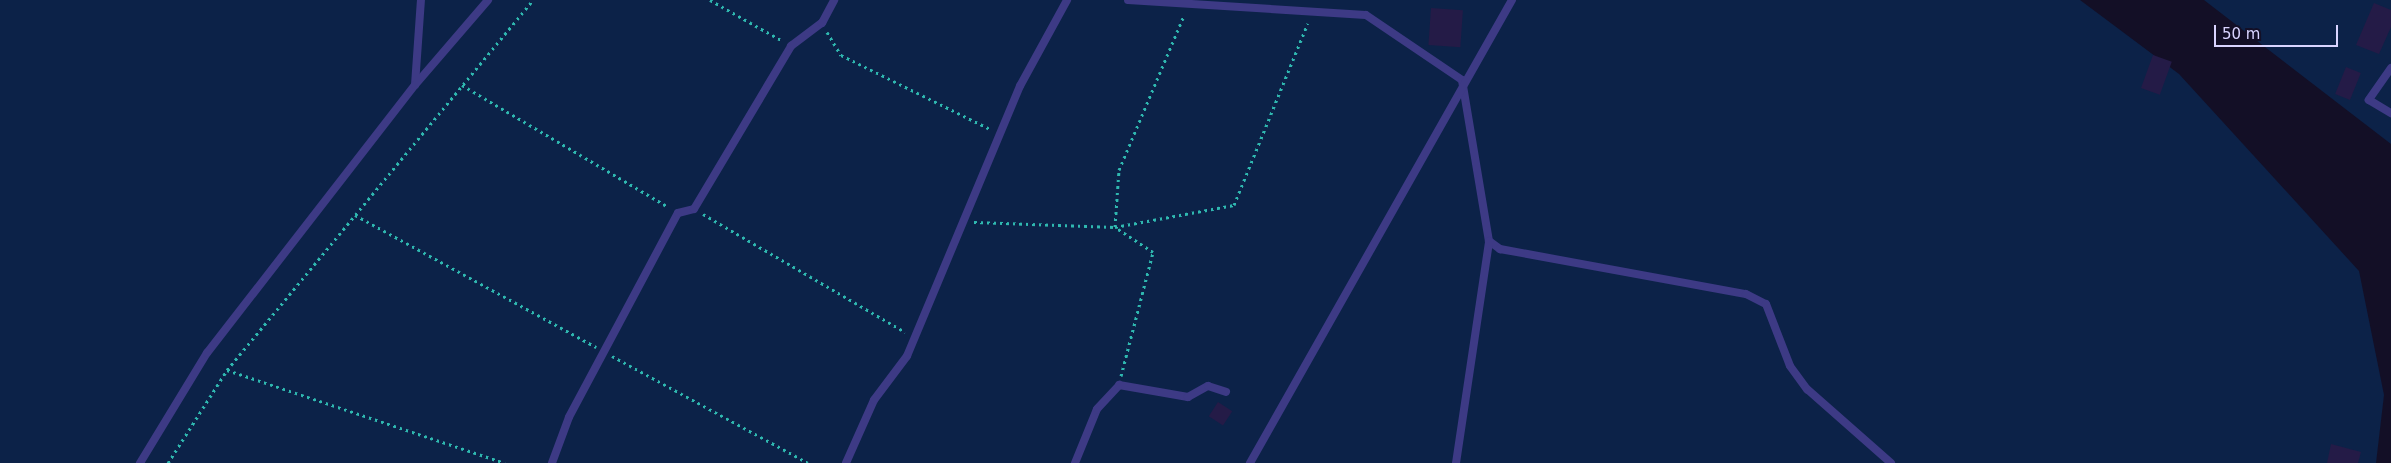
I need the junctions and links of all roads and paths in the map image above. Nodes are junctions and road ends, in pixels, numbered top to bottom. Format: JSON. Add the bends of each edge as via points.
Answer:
{"nodes":[{"id":1,"x":421,"y":0,"type":"edge"},
{"id":2,"x":488,"y":0,"type":"edge"},
{"id":3,"x":533,"y":0,"type":"edge"},
{"id":4,"x":710,"y":0,"type":"edge"},
{"id":5,"x":834,"y":0,"type":"edge"},
{"id":6,"x":1067,"y":0,"type":"edge"},
{"id":7,"x":1128,"y":0,"type":"edge"},
{"id":8,"x":1512,"y":0,"type":"edge"},
{"id":9,"x":1189,"y":3,"type":"junction"},
{"id":10,"x":1314,"y":8,"type":"junction"},
{"id":11,"x":822,"y":23,"type":"junction"},
{"id":12,"x":791,"y":46,"type":"junction"},
{"id":13,"x":2391,"y":68,"type":"edge"},
{"id":14,"x":415,"y":85,"type":"junction"},
{"id":15,"x":462,"y":85,"type":"junction"},
{"id":16,"x":1463,"y":86,"type":"junction"},
{"id":17,"x":2391,"y":113,"type":"edge"},
{"id":18,"x":1000,"y":134,"type":"junction"},
{"id":19,"x":694,"y":209,"type":"junction"},
{"id":20,"x":678,"y":213,"type":"junction"},
{"id":21,"x":355,"y":215,"type":"junction"},
{"id":22,"x":963,"y":222,"type":"junction"},
{"id":23,"x":1115,"y":227,"type":"junction"},
{"id":24,"x":1489,"y":241,"type":"junction"},
{"id":25,"x":915,"y":337,"type":"junction"},
{"id":26,"x":604,"y":351,"type":"junction"},
{"id":27,"x":227,"y":370,"type":"junction"},
{"id":28,"x":1118,"y":385,"type":"junction"},
{"id":29,"x":1226,"y":392,"type":"dead end"},
{"id":30,"x":140,"y":463,"type":"edge"},
{"id":31,"x":168,"y":463,"type":"edge"},
{"id":32,"x":505,"y":463,"type":"edge"},
{"id":33,"x":552,"y":463,"type":"edge"},
{"id":34,"x":808,"y":463,"type":"edge"},
{"id":35,"x":846,"y":463,"type":"edge"},
{"id":36,"x":1075,"y":463,"type":"edge"},
{"id":37,"x":1250,"y":463,"type":"edge"},
{"id":38,"x":1456,"y":463,"type":"edge"},
{"id":39,"x":1891,"y":463,"type":"edge"}],
"edges":[{"from":1,"to":14,"type":"lane"},
{"from":2,"to":14,"type":"lane"},
{"from":3,"to":15,"type":"path"},
{"from":4,"to":12,"type":"path"},
{"from":5,"to":11,"type":"lane"},
{"from":6,"to":18,"type":"lane"},
{"from":7,"to":9,"type":"lane"},
{"from":8,"to":16,"type":"lane"},
{"from":9,"to":10,"type":"lane"},
{"from":9,"to":23,"type":"path","via":[[1119,170]]},
{"from":10,"to":16,"type":"lane","via":[[1366,15],[1462,80]]},
{"from":10,"to":23,"type":"path","via":[[1234,205]]},
{"from":11,"to":12,"type":"lane"},
{"from":11,"to":18,"type":"path","via":[[841,55]]},
{"from":12,"to":19,"type":"lane"},
{"from":13,"to":17,"type":"lane","via":[[2370,100]]},
{"from":14,"to":30,"type":"lane","via":[[207,353]]},
{"from":15,"to":20,"type":"path"},
{"from":15,"to":21,"type":"path"},
{"from":16,"to":24,"type":"lane"},
{"from":16,"to":37,"type":"lane"},
{"from":18,"to":22,"type":"lane"},
{"from":19,"to":20,"type":"lane"},
{"from":19,"to":25,"type":"path"},
{"from":20,"to":26,"type":"lane"},
{"from":21,"to":26,"type":"path"},
{"from":21,"to":27,"type":"path"},
{"from":22,"to":23,"type":"path"},
{"from":22,"to":25,"type":"lane"},
{"from":23,"to":28,"type":"path","via":[[1153,252]]},
{"from":24,"to":38,"type":"lane"},
{"from":24,"to":39,"type":"lane","via":[[1500,249],[1746,294],[1766,304],[1790,366],[1807,389]]},
{"from":25,"to":35,"type":"lane","via":[[897,372],[874,400]]},
{"from":26,"to":33,"type":"lane","via":[[569,418]]},
{"from":26,"to":34,"type":"path"},
{"from":27,"to":31,"type":"path"},
{"from":27,"to":32,"type":"path"},
{"from":28,"to":29,"type":"lane","via":[[1188,397],[1208,386]]},
{"from":28,"to":36,"type":"lane","via":[[1097,409]]}]}
